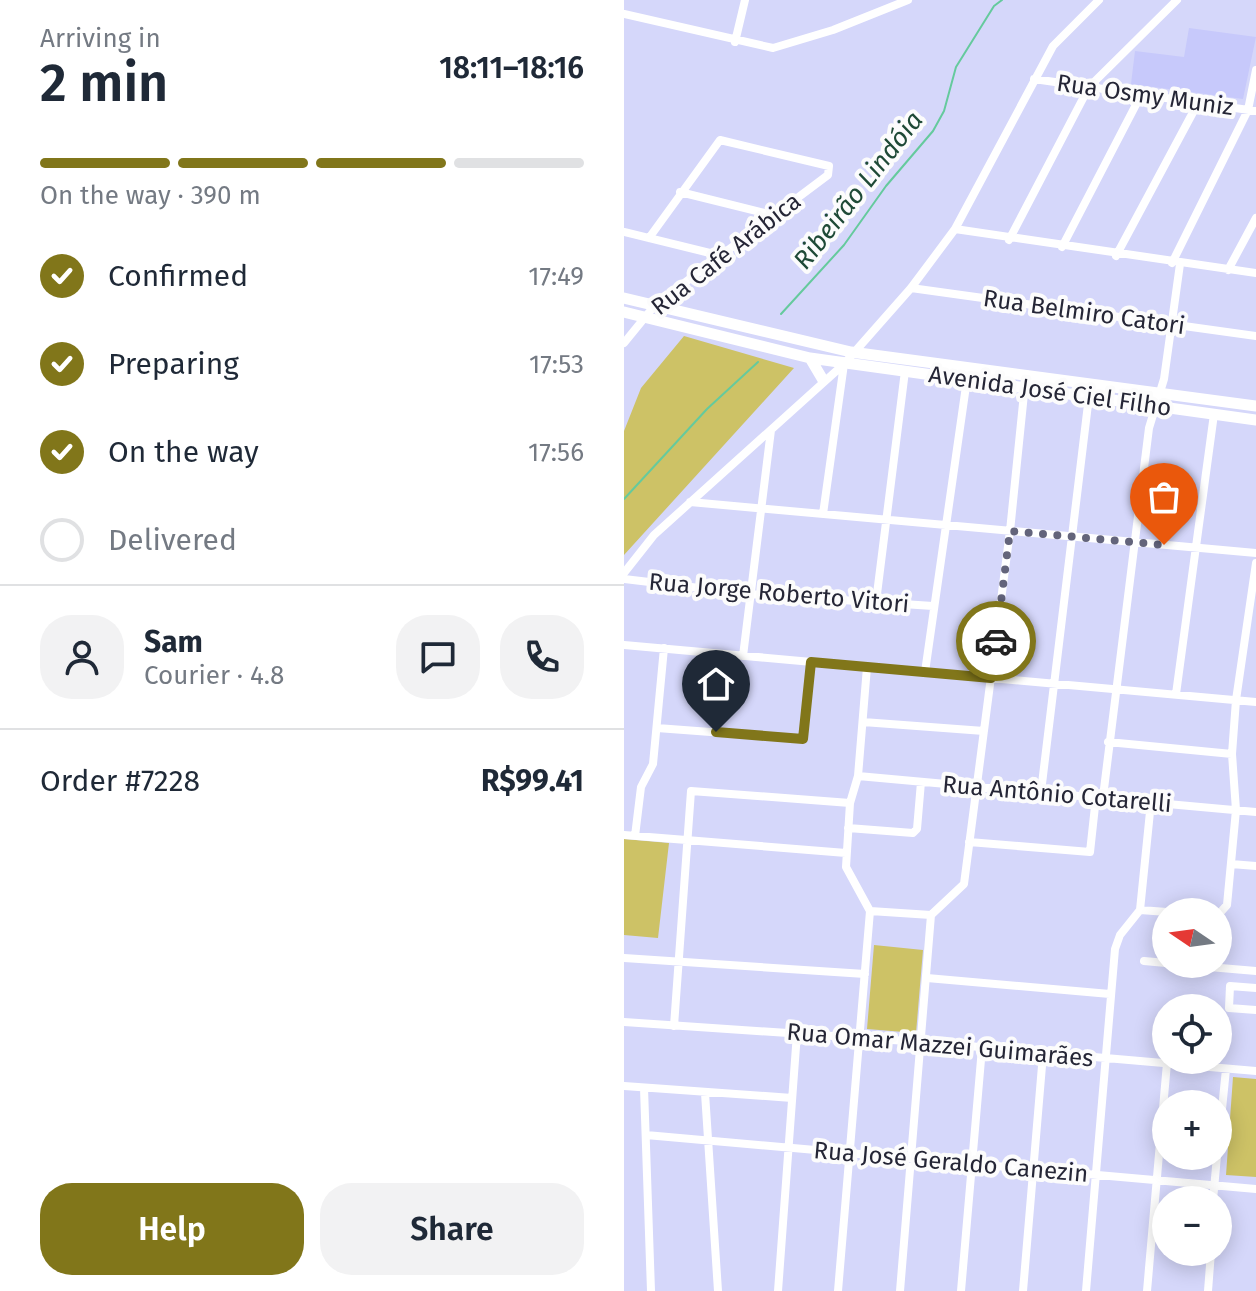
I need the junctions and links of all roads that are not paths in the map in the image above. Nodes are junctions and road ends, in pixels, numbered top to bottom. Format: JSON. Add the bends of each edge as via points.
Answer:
{"nodes":[{"id":1,"x":745,"y":0,"type":"edge"},
{"id":2,"x":908,"y":0,"type":"edge"},
{"id":3,"x":1099,"y":0,"type":"edge"},
{"id":4,"x":1177,"y":0,"type":"edge"},
{"id":5,"x":624,"y":14,"type":"edge"},
{"id":6,"x":735,"y":42,"type":"junction"},
{"id":7,"x":1256,"y":70,"type":"edge"},
{"id":8,"x":1034,"y":79,"type":"junction"},
{"id":9,"x":1089,"y":87,"type":"junction"},
{"id":10,"x":1141,"y":95,"type":"junction"},
{"id":11,"x":1198,"y":103,"type":"junction"},
{"id":12,"x":1252,"y":111,"type":"edge"},
{"id":13,"x":680,"y":192,"type":"junction"},
{"id":14,"x":773,"y":215,"type":"junction"},
{"id":15,"x":1256,"y":218,"type":"edge"},
{"id":16,"x":955,"y":229,"type":"junction"},
{"id":17,"x":624,"y":232,"type":"edge"},
{"id":18,"x":649,"y":238,"type":"junction"},
{"id":19,"x":1009,"y":240,"type":"junction"},
{"id":20,"x":1062,"y":247,"type":"junction"},
{"id":21,"x":722,"y":256,"type":"junction"},
{"id":22,"x":1116,"y":256,"type":"junction"},
{"id":23,"x":1176,"y":263,"type":"junction"},
{"id":24,"x":1228,"y":270,"type":"junction"},
{"id":25,"x":1256,"y":273,"type":"edge"},
{"id":26,"x":911,"y":288,"type":"junction"},
{"id":27,"x":624,"y":298,"type":"edge"},
{"id":28,"x":655,"y":305,"type":"junction"},
{"id":29,"x":624,"y":312,"type":"edge"},
{"id":30,"x":645,"y":316,"type":"junction"},
{"id":31,"x":1171,"y":324,"type":"junction"},
{"id":32,"x":1256,"y":336,"type":"edge"},
{"id":33,"x":624,"y":343,"type":"edge"},
{"id":34,"x":851,"y":352,"type":"junction"},
{"id":35,"x":810,"y":358,"type":"junction"},
{"id":36,"x":844,"y":364,"type":"junction"},
{"id":37,"x":905,"y":371,"type":"junction"},
{"id":38,"x":967,"y":379,"type":"junction"},
{"id":39,"x":823,"y":380,"type":"junction"},
{"id":40,"x":1025,"y":380,"type":"junction"},
{"id":41,"x":840,"y":388,"type":"junction"},
{"id":42,"x":1161,"y":392,"type":"junction"},
{"id":43,"x":1089,"y":396,"type":"junction"},
{"id":44,"x":1156,"y":406,"type":"junction"},
{"id":45,"x":1256,"y":406,"type":"edge"},
{"id":46,"x":1214,"y":414,"type":"junction"},
{"id":47,"x":1256,"y":420,"type":"edge"},
{"id":48,"x":771,"y":429,"type":"junction"},
{"id":49,"x":690,"y":502,"type":"junction"},
{"id":50,"x":762,"y":508,"type":"junction"},
{"id":51,"x":823,"y":514,"type":"junction"},
{"id":52,"x":886,"y":520,"type":"junction"},
{"id":53,"x":944,"y":525,"type":"junction"},
{"id":54,"x":1010,"y":531,"type":"junction"},
{"id":55,"x":1072,"y":536,"type":"junction"},
{"id":56,"x":1133,"y":542,"type":"junction"},
{"id":57,"x":1195,"y":548,"type":"junction"},
{"id":58,"x":1256,"y":553,"type":"edge"},
{"id":59,"x":1256,"y":563,"type":"edge"},
{"id":60,"x":624,"y":576,"type":"edge"},
{"id":61,"x":750,"y":594,"type":"junction"},
{"id":62,"x":876,"y":602,"type":"junction"},
{"id":63,"x":933,"y":606,"type":"junction"},
{"id":64,"x":624,"y":645,"type":"edge"},
{"id":65,"x":664,"y":648,"type":"junction"},
{"id":66,"x":743,"y":656,"type":"junction"},
{"id":67,"x":811,"y":662,"type":"junction"},
{"id":68,"x":867,"y":667,"type":"junction"},
{"id":69,"x":925,"y":672,"type":"junction"},
{"id":70,"x":991,"y":678,"type":"junction"},
{"id":71,"x":1053,"y":683,"type":"junction"},
{"id":72,"x":1114,"y":688,"type":"junction"},
{"id":73,"x":1176,"y":694,"type":"junction"},
{"id":74,"x":1236,"y":700,"type":"junction"},
{"id":75,"x":1256,"y":702,"type":"edge"},
{"id":76,"x":863,"y":722,"type":"junction"},
{"id":77,"x":657,"y":728,"type":"junction"},
{"id":78,"x":984,"y":731,"type":"junction"},
{"id":79,"x":1108,"y":742,"type":"junction"},
{"id":80,"x":1232,"y":754,"type":"junction"},
{"id":81,"x":858,"y":776,"type":"junction"},
{"id":82,"x":921,"y":782,"type":"junction"},
{"id":83,"x":979,"y":787,"type":"junction"},
{"id":84,"x":1041,"y":792,"type":"junction"},
{"id":85,"x":1099,"y":797,"type":"junction"},
{"id":86,"x":1151,"y":802,"type":"junction"},
{"id":87,"x":850,"y":803,"type":"junction"},
{"id":88,"x":1236,"y":810,"type":"junction"},
{"id":89,"x":1256,"y":812,"type":"edge"},
{"id":90,"x":848,"y":828,"type":"junction"},
{"id":91,"x":624,"y":835,"type":"edge"},
{"id":92,"x":635,"y":836,"type":"junction"},
{"id":93,"x":689,"y":842,"type":"junction"},
{"id":94,"x":969,"y":842,"type":"junction"},
{"id":95,"x":846,"y":853,"type":"junction"},
{"id":96,"x":1231,"y":864,"type":"junction"},
{"id":97,"x":1256,"y":866,"type":"edge"},
{"id":98,"x":1224,"y":898,"type":"edge"},
{"id":99,"x":1140,"y":910,"type":"junction"},
{"id":100,"x":870,"y":911,"type":"junction"},
{"id":101,"x":1152,"y":911,"type":"edge"},
{"id":102,"x":931,"y":915,"type":"junction"},
{"id":103,"x":624,"y":958,"type":"edge"},
{"id":104,"x":1144,"y":961,"type":"dead end"},
{"id":105,"x":679,"y":962,"type":"junction"},
{"id":106,"x":1152,"y":962,"type":"edge"},
{"id":107,"x":1232,"y":969,"type":"edge"},
{"id":108,"x":1256,"y":971,"type":"edge"},
{"id":109,"x":865,"y":974,"type":"junction"},
{"id":110,"x":927,"y":978,"type":"junction"},
{"id":111,"x":1256,"y":988,"type":"edge"},
{"id":112,"x":1110,"y":994,"type":"junction"},
{"id":113,"x":1256,"y":1010,"type":"edge"},
{"id":114,"x":624,"y":1022,"type":"edge"},
{"id":115,"x":674,"y":1026,"type":"junction"},
{"id":116,"x":797,"y":1033,"type":"junction"},
{"id":117,"x":860,"y":1038,"type":"junction"},
{"id":118,"x":922,"y":1042,"type":"junction"},
{"id":119,"x":982,"y":1048,"type":"junction"},
{"id":120,"x":1043,"y":1054,"type":"junction"},
{"id":121,"x":1104,"y":1059,"type":"junction"},
{"id":122,"x":1152,"y":1062,"type":"edge"},
{"id":123,"x":1232,"y":1069,"type":"edge"},
{"id":124,"x":1256,"y":1071,"type":"edge"},
{"id":125,"x":1166,"y":1074,"type":"edge"},
{"id":126,"x":624,"y":1086,"type":"edge"},
{"id":127,"x":644,"y":1088,"type":"junction"},
{"id":128,"x":705,"y":1093,"type":"junction"},
{"id":129,"x":792,"y":1098,"type":"junction"},
{"id":130,"x":646,"y":1135,"type":"junction"},
{"id":131,"x":709,"y":1141,"type":"junction"},
{"id":132,"x":788,"y":1148,"type":"junction"},
{"id":133,"x":851,"y":1153,"type":"junction"},
{"id":134,"x":912,"y":1159,"type":"junction"},
{"id":135,"x":970,"y":1164,"type":"junction"},
{"id":136,"x":1034,"y":1169,"type":"junction"},
{"id":137,"x":1216,"y":1170,"type":"edge"},
{"id":138,"x":1095,"y":1175,"type":"junction"},
{"id":139,"x":1157,"y":1180,"type":"junction"},
{"id":140,"x":1214,"y":1185,"type":"junction"},
{"id":141,"x":1256,"y":1189,"type":"edge"},
{"id":142,"x":1210,"y":1266,"type":"edge"},
{"id":143,"x":651,"y":1291,"type":"edge"},
{"id":144,"x":718,"y":1291,"type":"edge"},
{"id":145,"x":778,"y":1291,"type":"edge"},
{"id":146,"x":838,"y":1291,"type":"edge"},
{"id":147,"x":900,"y":1291,"type":"edge"},
{"id":148,"x":961,"y":1291,"type":"edge"},
{"id":149,"x":1023,"y":1291,"type":"edge"},
{"id":150,"x":1086,"y":1291,"type":"edge"},
{"id":151,"x":1147,"y":1291,"type":"edge"},
{"id":152,"x":1208,"y":1291,"type":"edge"}],
"edges":[{"from":1,"to":6,"type":"street"},
{"from":2,"to":6,"type":"street","via":[[773,48]]},
{"from":3,"to":8,"type":"street","via":[[1053,46]]},
{"from":4,"to":9,"type":"street"},
{"from":5,"to":6,"type":"street"},
{"from":7,"to":12,"type":"street"},
{"from":8,"to":9,"type":"street","name":"Rua Osmy Muniz"},
{"from":8,"to":16,"type":"street"},
{"from":9,"to":10,"type":"street","name":"Rua Osmy Muniz"},
{"from":9,"to":19,"type":"street"},
{"from":10,"to":11,"type":"street","name":"Rua Osmy Muniz"},
{"from":10,"to":20,"type":"street"},
{"from":11,"to":12,"type":"street","name":"Rua Osmy Muniz"},
{"from":11,"to":22,"type":"street"},
{"from":12,"to":23,"type":"street"},
{"from":13,"to":14,"type":"street"},
{"from":13,"to":14,"type":"street","name":"Rua Café Arábica","via":[[720,140],[827,164],[828,175]]},
{"from":13,"to":18,"type":"street"},
{"from":14,"to":21,"type":"street","name":"Rua Café Arábica"},
{"from":15,"to":24,"type":"street"},
{"from":16,"to":19,"type":"street"},
{"from":16,"to":26,"type":"street"},
{"from":17,"to":18,"type":"street"},
{"from":18,"to":21,"type":"street"},
{"from":19,"to":20,"type":"street"},
{"from":20,"to":22,"type":"street"},
{"from":21,"to":28,"type":"street","name":"Rua Café Arábica"},
{"from":22,"to":23,"type":"street"},
{"from":23,"to":24,"type":"street"},
{"from":23,"to":31,"type":"street"},
{"from":24,"to":25,"type":"street"},
{"from":26,"to":31,"type":"street","name":"Rua Belmiro Catori"},
{"from":26,"to":34,"type":"street"},
{"from":27,"to":28,"type":"street","name":"Avenida José Ciel Filho"},
{"from":28,"to":30,"type":"street","name":"Rua Café Arábica"},
{"from":28,"to":34,"type":"street","name":"Avenida José Ciel Filho"},
{"from":29,"to":30,"type":"street","name":"Avenida José Ciel Filho"},
{"from":30,"to":33,"type":"street","name":"Rua Café Arábica"},
{"from":30,"to":35,"type":"street","name":"Avenida José Ciel Filho"},
{"from":31,"to":32,"type":"street","name":"Rua Belmiro Catori"},
{"from":31,"to":42,"type":"street"},
{"from":34,"to":36,"type":"street"},
{"from":34,"to":40,"type":"street","name":"Avenida José Ciel Filho"},
{"from":35,"to":36,"type":"street","name":"Avenida José Ciel Filho"},
{"from":35,"to":39,"type":"street"},
{"from":36,"to":37,"type":"street","name":"Avenida José Ciel Filho"},
{"from":36,"to":39,"type":"street"},
{"from":36,"to":41,"type":"street"},
{"from":37,"to":38,"type":"street","name":"Avenida José Ciel Filho"},
{"from":37,"to":52,"type":"street"},
{"from":38,"to":40,"type":"street","name":"Avenida José Ciel Filho"},
{"from":38,"to":53,"type":"street"},
{"from":39,"to":41,"type":"street"},
{"from":39,"to":48,"type":"street"},
{"from":40,"to":42,"type":"street","name":"Avenida José Ciel Filho"},
{"from":40,"to":43,"type":"street","name":"Avenida José Ciel Filho"},
{"from":40,"to":54,"type":"street"},
{"from":41,"to":51,"type":"street"},
{"from":42,"to":44,"type":"street"},
{"from":42,"to":45,"type":"street","name":"Avenida José Ciel Filho"},
{"from":43,"to":44,"type":"street","name":"Avenida José Ciel Filho"},
{"from":43,"to":55,"type":"street"},
{"from":44,"to":46,"type":"street","name":"Avenida José Ciel Filho"},
{"from":44,"to":56,"type":"street"},
{"from":46,"to":47,"type":"street","name":"Avenida José Ciel Filho"},
{"from":46,"to":57,"type":"street"},
{"from":48,"to":49,"type":"street"},
{"from":48,"to":50,"type":"street"},
{"from":49,"to":50,"type":"street"},
{"from":49,"to":60,"type":"street","via":[[654,535]]},
{"from":50,"to":51,"type":"street"},
{"from":50,"to":61,"type":"street"},
{"from":51,"to":52,"type":"street"},
{"from":52,"to":53,"type":"street"},
{"from":52,"to":62,"type":"street"},
{"from":53,"to":54,"type":"street"},
{"from":53,"to":63,"type":"street"},
{"from":54,"to":55,"type":"street"},
{"from":54,"to":70,"type":"street"},
{"from":55,"to":56,"type":"street"},
{"from":55,"to":71,"type":"street"},
{"from":56,"to":57,"type":"street"},
{"from":56,"to":72,"type":"street"},
{"from":57,"to":58,"type":"street"},
{"from":57,"to":73,"type":"street"},
{"from":59,"to":74,"type":"street"},
{"from":60,"to":61,"type":"street","name":"Rua Jorge Roberto Vitori"},
{"from":61,"to":62,"type":"street","name":"Rua Jorge Roberto Vitori"},
{"from":61,"to":66,"type":"street"},
{"from":62,"to":63,"type":"street","name":"Rua Jorge Roberto Vitori"},
{"from":63,"to":69,"type":"street"},
{"from":64,"to":65,"type":"street"},
{"from":65,"to":66,"type":"street"},
{"from":65,"to":77,"type":"street"},
{"from":66,"to":67,"type":"street"},
{"from":67,"to":68,"type":"street"},
{"from":67,"to":77,"type":"street","via":[[803,739]]},
{"from":68,"to":69,"type":"street"},
{"from":68,"to":76,"type":"street"},
{"from":69,"to":70,"type":"street"},
{"from":70,"to":71,"type":"street"},
{"from":70,"to":78,"type":"street"},
{"from":71,"to":72,"type":"street"},
{"from":71,"to":84,"type":"street"},
{"from":72,"to":73,"type":"street"},
{"from":72,"to":79,"type":"street"},
{"from":73,"to":74,"type":"street"},
{"from":74,"to":75,"type":"street"},
{"from":74,"to":80,"type":"street"},
{"from":76,"to":78,"type":"street"},
{"from":76,"to":81,"type":"street"},
{"from":77,"to":92,"type":"street"},
{"from":78,"to":83,"type":"street"},
{"from":79,"to":80,"type":"street"},
{"from":79,"to":85,"type":"street"},
{"from":80,"to":88,"type":"street"},
{"from":81,"to":82,"type":"street","name":"Rua Antônio Cotarelli"},
{"from":81,"to":87,"type":"street"},
{"from":82,"to":83,"type":"street","name":"Rua Antônio Cotarelli"},
{"from":82,"to":90,"type":"street","via":[[913,833]]},
{"from":83,"to":84,"type":"street","name":"Rua Antônio Cotarelli"},
{"from":83,"to":94,"type":"street"},
{"from":84,"to":85,"type":"street","name":"Rua Antônio Cotarelli"},
{"from":85,"to":86,"type":"street","name":"Rua Antônio Cotarelli"},
{"from":85,"to":94,"type":"street","via":[[1090,852]]},
{"from":86,"to":88,"type":"street","name":"Rua Antônio Cotarelli"},
{"from":86,"to":99,"type":"street"},
{"from":87,"to":90,"type":"street"},
{"from":87,"to":93,"type":"street","via":[[694,790]]},
{"from":88,"to":89,"type":"street","name":"Rua Antônio Cotarelli"},
{"from":88,"to":96,"type":"street"},
{"from":90,"to":95,"type":"street"},
{"from":91,"to":92,"type":"street"},
{"from":92,"to":93,"type":"street"},
{"from":93,"to":95,"type":"street"},
{"from":93,"to":105,"type":"street"},
{"from":94,"to":102,"type":"street","via":[[959,899]]},
{"from":95,"to":100,"type":"street","via":[[848,875]]},
{"from":96,"to":97,"type":"street"},
{"from":96,"to":98,"type":"street"},
{"from":99,"to":101,"type":"street"},
{"from":99,"to":112,"type":"street","via":[[1117,942]]},
{"from":100,"to":102,"type":"street"},
{"from":100,"to":109,"type":"street"},
{"from":102,"to":110,"type":"street"},
{"from":103,"to":105,"type":"street"},
{"from":104,"to":106,"type":"street"},
{"from":105,"to":109,"type":"street"},
{"from":105,"to":115,"type":"street"},
{"from":107,"to":108,"type":"street"},
{"from":109,"to":117,"type":"street"},
{"from":110,"to":112,"type":"street"},
{"from":110,"to":118,"type":"street"},
{"from":111,"to":113,"type":"street","via":[[1230,986],[1228,1005]]},
{"from":112,"to":121,"type":"street"},
{"from":114,"to":115,"type":"street","name":"Rua Omar Mazzei Guimarães"},
{"from":115,"to":116,"type":"street","name":"Rua Omar Mazzei Guimarães"},
{"from":116,"to":117,"type":"street","name":"Rua Omar Mazzei Guimarães"},
{"from":116,"to":129,"type":"street"},
{"from":117,"to":118,"type":"street","name":"Rua Omar Mazzei Guimarães"},
{"from":117,"to":133,"type":"street"},
{"from":118,"to":119,"type":"street","name":"Rua Omar Mazzei Guimarães"},
{"from":118,"to":134,"type":"street"},
{"from":119,"to":120,"type":"street","name":"Rua Omar Mazzei Guimarães"},
{"from":119,"to":135,"type":"street"},
{"from":120,"to":121,"type":"street","name":"Rua Omar Mazzei Guimarães"},
{"from":120,"to":136,"type":"street"},
{"from":121,"to":122,"type":"street","name":"Rua Omar Mazzei Guimarães"},
{"from":121,"to":138,"type":"street"},
{"from":123,"to":124,"type":"street","name":"Rua Omar Mazzei Guimarães"},
{"from":125,"to":139,"type":"street"},
{"from":126,"to":127,"type":"street"},
{"from":127,"to":128,"type":"street"},
{"from":127,"to":130,"type":"street"},
{"from":128,"to":129,"type":"street"},
{"from":128,"to":131,"type":"street"},
{"from":129,"to":132,"type":"street"},
{"from":130,"to":131,"type":"street","name":"Rua José Geraldo Canezin"},
{"from":130,"to":143,"type":"street"},
{"from":131,"to":132,"type":"street","name":"Rua José Geraldo Canezin"},
{"from":131,"to":144,"type":"street"},
{"from":132,"to":133,"type":"street","name":"Rua José Geraldo Canezin"},
{"from":132,"to":145,"type":"street"},
{"from":133,"to":134,"type":"street","name":"Rua José Geraldo Canezin"},
{"from":133,"to":146,"type":"street"},
{"from":134,"to":135,"type":"street","name":"Rua José Geraldo Canezin"},
{"from":134,"to":147,"type":"street"},
{"from":135,"to":136,"type":"street","name":"Rua José Geraldo Canezin"},
{"from":135,"to":148,"type":"street"},
{"from":136,"to":138,"type":"street","name":"Rua José Geraldo Canezin"},
{"from":136,"to":149,"type":"street"},
{"from":137,"to":140,"type":"street"},
{"from":138,"to":139,"type":"street","name":"Rua José Geraldo Canezin"},
{"from":138,"to":150,"type":"street"},
{"from":139,"to":140,"type":"street","name":"Rua José Geraldo Canezin"},
{"from":139,"to":151,"type":"street"},
{"from":140,"to":141,"type":"street","name":"Rua José Geraldo Canezin"},
{"from":142,"to":152,"type":"street"}]}
